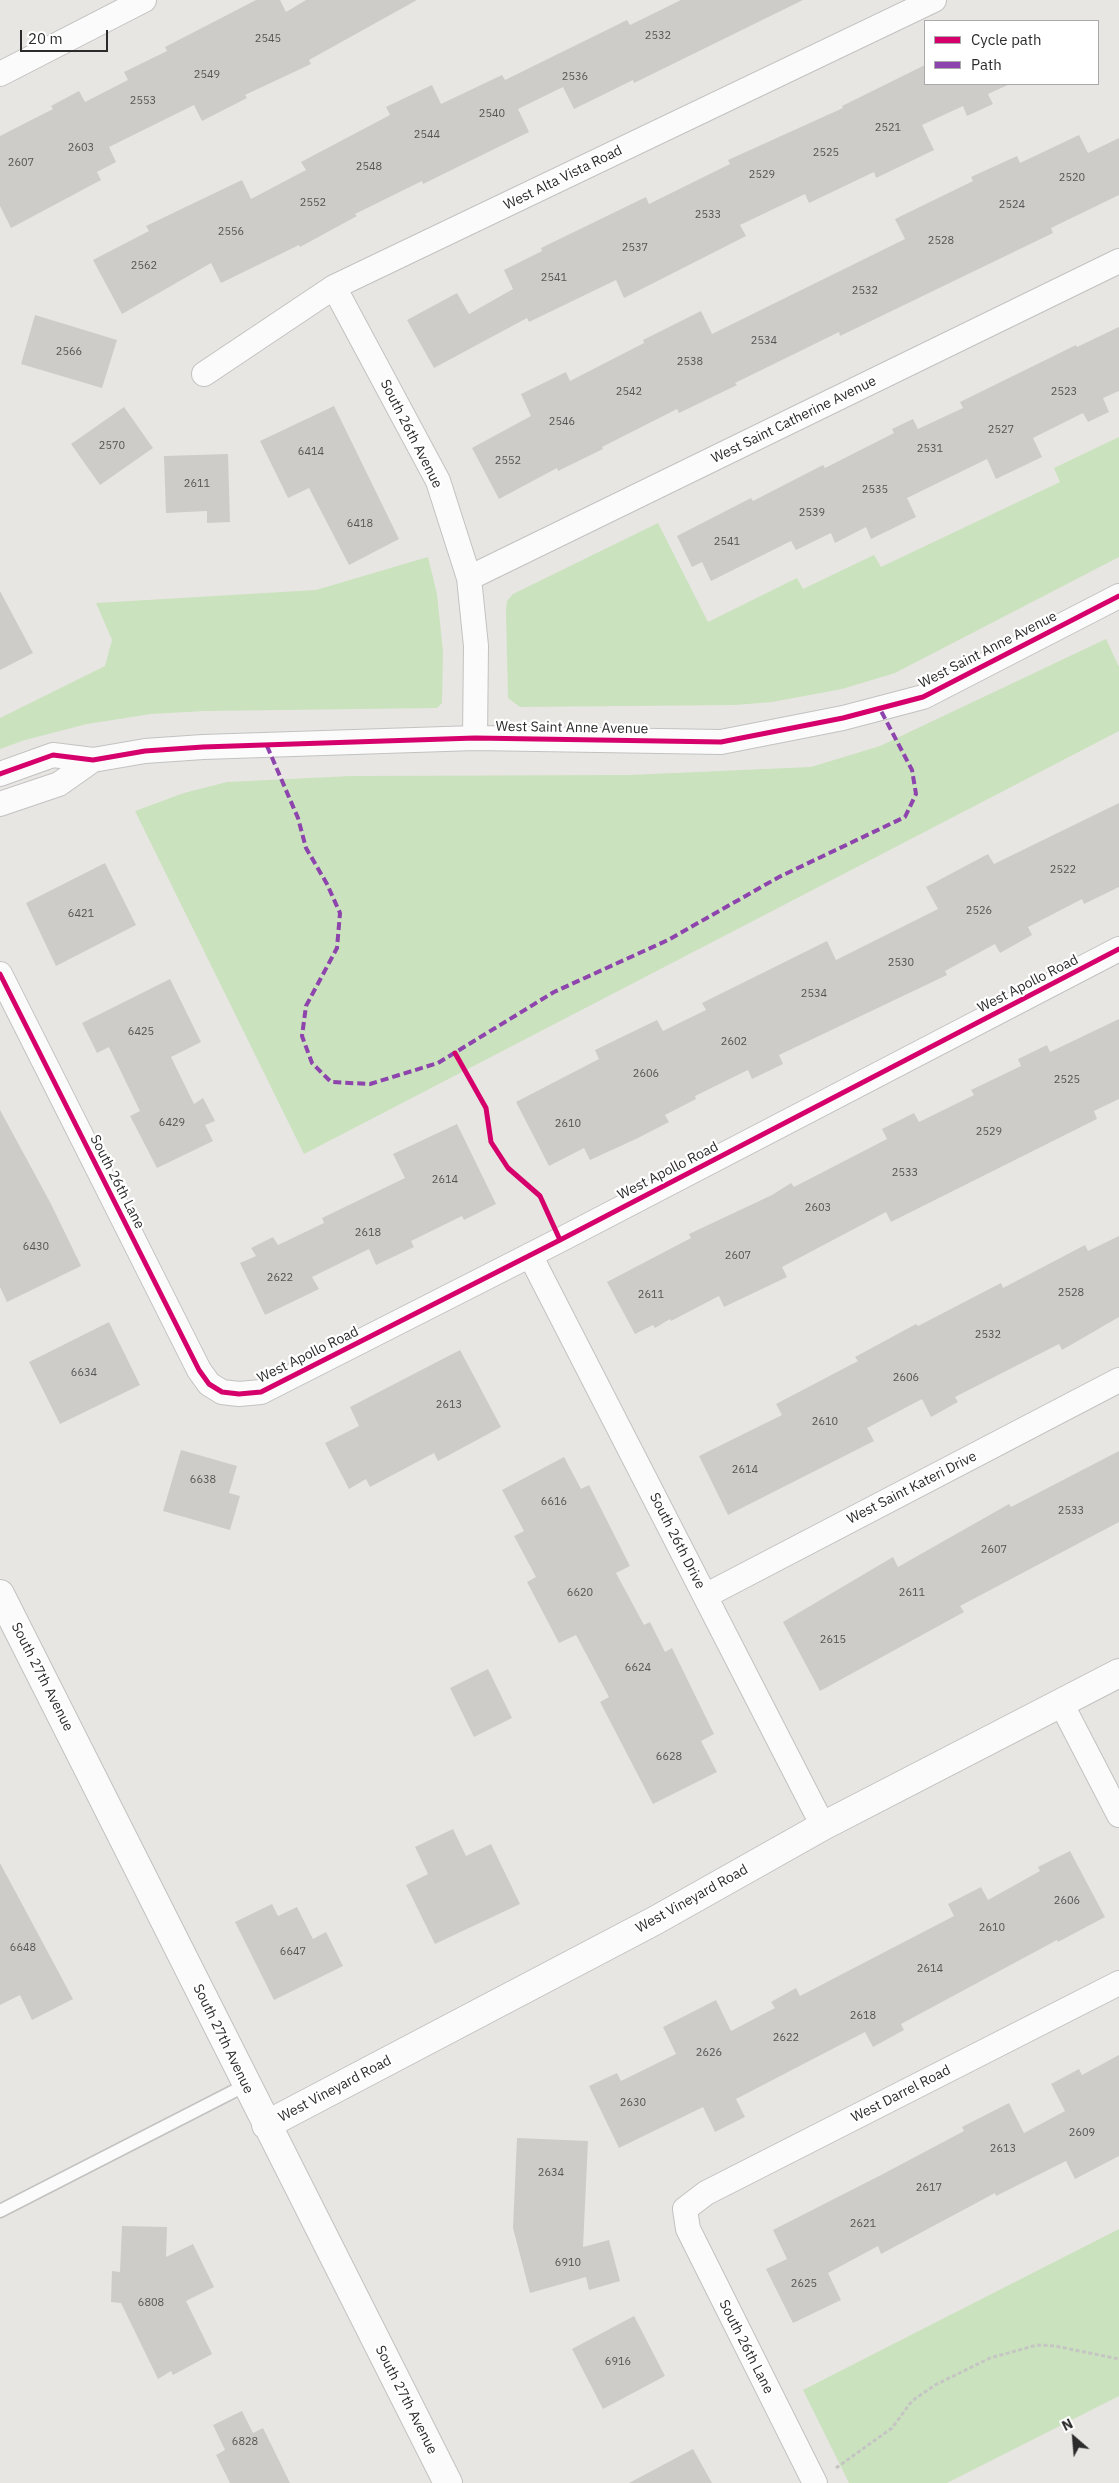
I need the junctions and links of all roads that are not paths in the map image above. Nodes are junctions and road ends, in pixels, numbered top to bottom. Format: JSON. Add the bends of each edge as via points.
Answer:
{"nodes":[{"id":1,"x":144,"y":0,"type":"edge"},
{"id":2,"x":934,"y":0,"type":"edge"},
{"id":3,"x":0,"y":74,"type":"edge"},
{"id":4,"x":1119,"y":261,"type":"edge"},
{"id":5,"x":334,"y":287,"type":"junction"},
{"id":6,"x":204,"y":374,"type":"dead end"},
{"id":7,"x":469,"y":578,"type":"junction"},
{"id":8,"x":1119,"y":596,"type":"edge"},
{"id":9,"x":475,"y":738,"type":"junction"},
{"id":10,"x":93,"y":760,"type":"junction"},
{"id":11,"x":0,"y":774,"type":"edge"},
{"id":12,"x":0,"y":804,"type":"edge"},
{"id":13,"x":1119,"y":949,"type":"edge"},
{"id":14,"x":0,"y":974,"type":"edge"},
{"id":15,"x":530,"y":1255,"type":"junction"},
{"id":16,"x":1119,"y":1380,"type":"edge"},
{"id":17,"x":222,"y":1392,"type":"joint"},
{"id":18,"x":0,"y":1594,"type":"edge"},
{"id":19,"x":705,"y":1596,"type":"junction"},
{"id":20,"x":1119,"y":1673,"type":"edge"},
{"id":21,"x":1061,"y":1703,"type":"junction"},
{"id":22,"x":1119,"y":1814,"type":"edge"},
{"id":23,"x":823,"y":1826,"type":"junction"},
{"id":24,"x":1119,"y":1983,"type":"edge"},
{"id":25,"x":246,"y":2085,"type":"junction"},
{"id":26,"x":266,"y":2125,"type":"junction"},
{"id":27,"x":685,"y":2208,"type":"joint"},
{"id":28,"x":0,"y":2211,"type":"edge"},
{"id":29,"x":823,"y":2478,"type":"edge"},
{"id":30,"x":448,"y":2483,"type":"edge"}],
"edges":[{"from":1,"to":3,"type":"street"},
{"from":2,"to":5,"type":"street","name":"West Alta Vista Road"},
{"from":4,"to":7,"type":"street","name":"West Saint Catherine Avenue"},
{"from":5,"to":6,"type":"street","name":"West Alta Vista Road"},
{"from":5,"to":7,"type":"street","name":"South 26th Avenue","via":[[438,482]]},
{"from":7,"to":9,"type":"street","name":"South 26th Avenue","via":[[476,646]]},
{"from":8,"to":9,"type":"street","name":"West Saint Anne Avenue","via":[[923,697],[843,718],[721,742]]},
{"from":9,"to":10,"type":"street","name":"West Saint Anne Avenue","via":[[203,747],[145,751]]},
{"from":10,"to":11,"type":"street","name":"West Saint Anne Avenue","via":[[53,755]]},
{"from":10,"to":12,"type":"street","name":"West Saint Anne Avenue","via":[[59,784]]},
{"from":13,"to":15,"type":"street","name":"West Apollo Road"},
{"from":14,"to":17,"type":"street","name":"South 26th Lane","via":[[199,1370],[209,1384]]},
{"from":15,"to":17,"type":"street","name":"West Apollo Road","via":[[261,1392]]},
{"from":15,"to":19,"type":"street","name":"South 26th Drive"},
{"from":16,"to":19,"type":"street","name":"West Saint Kateri Drive"},
{"from":18,"to":25,"type":"main road","name":"South 27th Avenue"},
{"from":19,"to":23,"type":"street","name":"South 26th Drive"},
{"from":20,"to":21,"type":"main road","name":"West Vineyard Road"},
{"from":21,"to":22,"type":"street"},
{"from":21,"to":23,"type":"main road","name":"West Vineyard Road"},
{"from":23,"to":26,"type":"main road","name":"West Vineyard Road","via":[[656,1920]]},
{"from":24,"to":27,"type":"street","name":"West Darrel Road","via":[[706,2193]]},
{"from":25,"to":26,"type":"main road","name":"South 27th Avenue"},
{"from":25,"to":28,"type":"lane"},
{"from":26,"to":30,"type":"main road","name":"South 27th Avenue"},
{"from":27,"to":29,"type":"street","name":"South 26th Lane","via":[[688,2229]]}]}
